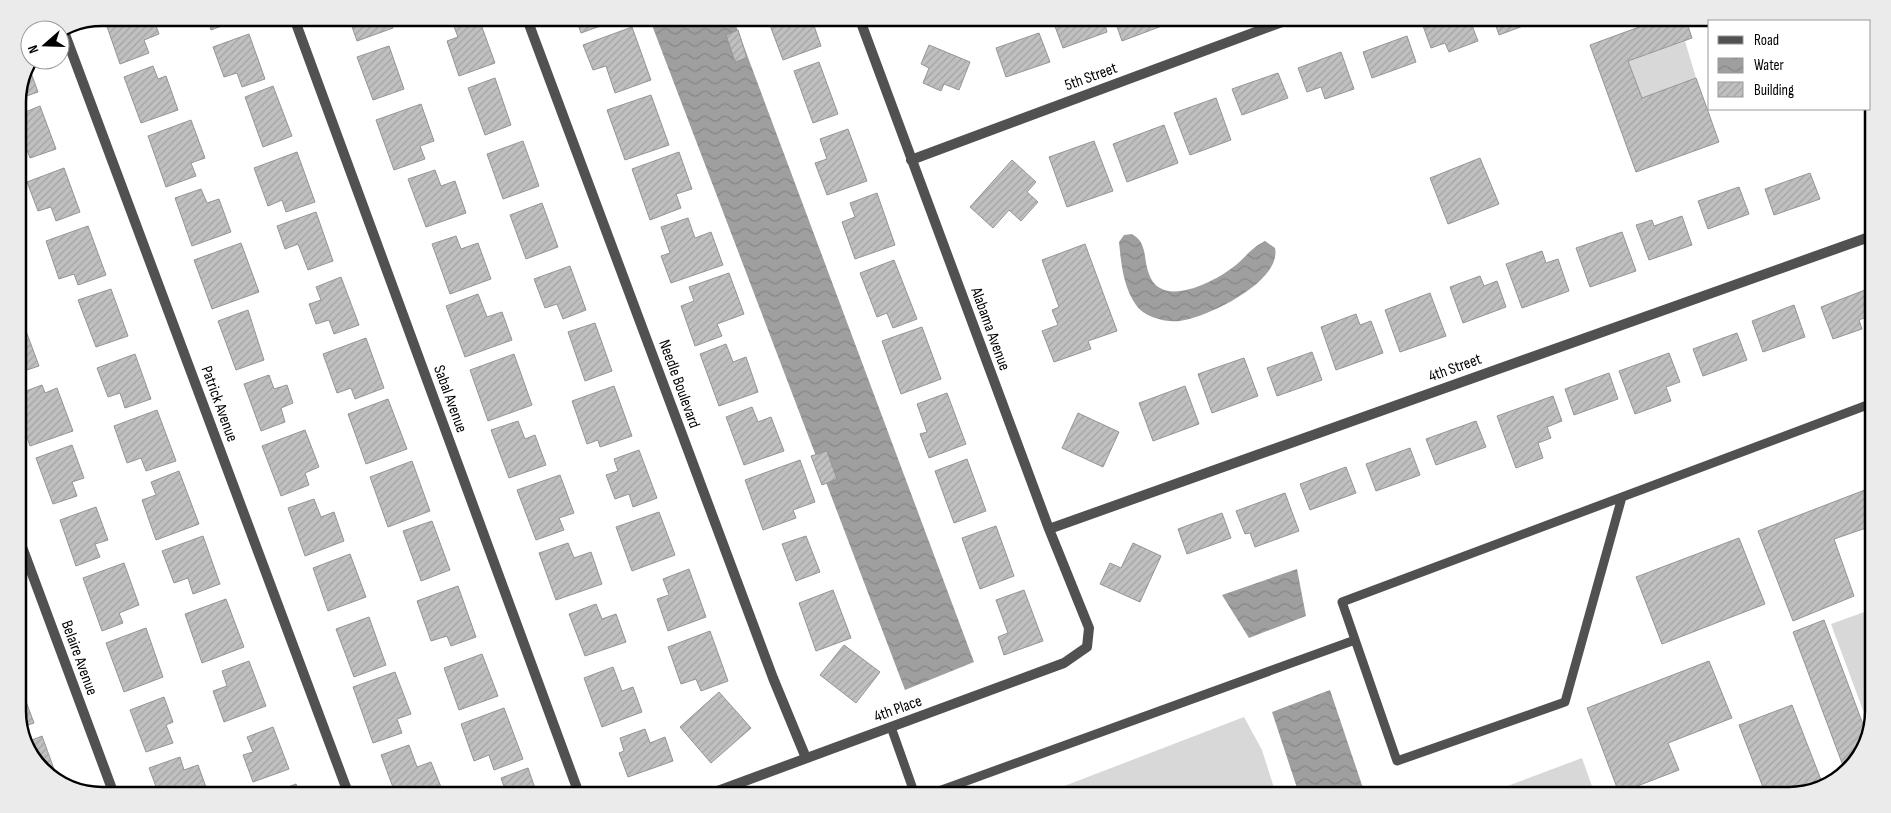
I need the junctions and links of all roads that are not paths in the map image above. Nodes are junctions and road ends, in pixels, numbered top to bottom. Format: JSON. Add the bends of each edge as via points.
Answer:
{"nodes":[{"id":1,"x":297,"y":26,"type":"edge"},
{"id":2,"x":530,"y":26,"type":"edge"},
{"id":3,"x":862,"y":26,"type":"edge"},
{"id":4,"x":1271,"y":26,"type":"edge"},
{"id":5,"x":70,"y":48,"type":"edge"},
{"id":6,"x":911,"y":160,"type":"junction"},
{"id":7,"x":1865,"y":238,"type":"edge"},
{"id":8,"x":1865,"y":406,"type":"edge"},
{"id":9,"x":1622,"y":497,"type":"junction"},
{"id":10,"x":1049,"y":529,"type":"junction"},
{"id":11,"x":26,"y":558,"type":"edge"},
{"id":12,"x":1355,"y":640,"type":"junction"},
{"id":13,"x":1088,"y":647,"type":"joint"},
{"id":14,"x":891,"y":727,"type":"junction"},
{"id":15,"x":806,"y":758,"type":"junction"},
{"id":16,"x":111,"y":787,"type":"edge"},
{"id":17,"x":346,"y":787,"type":"edge"},
{"id":18,"x":577,"y":787,"type":"edge"},
{"id":19,"x":738,"y":787,"type":"edge"},
{"id":20,"x":912,"y":787,"type":"edge"},
{"id":21,"x":950,"y":787,"type":"edge"}],
"edges":[{"from":1,"to":18,"type":"street","name":"Sabal Avenue"},
{"from":2,"to":15,"type":"street","name":"Needle Boulevard","via":[[773,678]]},
{"from":3,"to":6,"type":"street","name":"Alabama Avenue"},
{"from":4,"to":6,"type":"street","name":"5th Street"},
{"from":5,"to":17,"type":"street","name":"Patrick Avenue"},
{"from":6,"to":10,"type":"street","name":"Alabama Avenue"},
{"from":7,"to":10,"type":"street","name":"4th Street"},
{"from":8,"to":9,"type":"lane"},
{"from":9,"to":12,"type":"lane","via":[[1342,602]]},
{"from":9,"to":12,"type":"lane","via":[[1565,702],[1397,761]]},
{"from":10,"to":13,"type":"street","name":"Alabama Avenue","via":[[1089,628]]},
{"from":11,"to":16,"type":"street","name":"Belaire Avenue"},
{"from":12,"to":21,"type":"lane"},
{"from":13,"to":14,"type":"street","name":"4th Place","via":[[1064,663]]},
{"from":14,"to":15,"type":"street","name":"4th Place"},
{"from":14,"to":20,"type":"lane"},
{"from":15,"to":19,"type":"street","name":"4th Place"}]}
